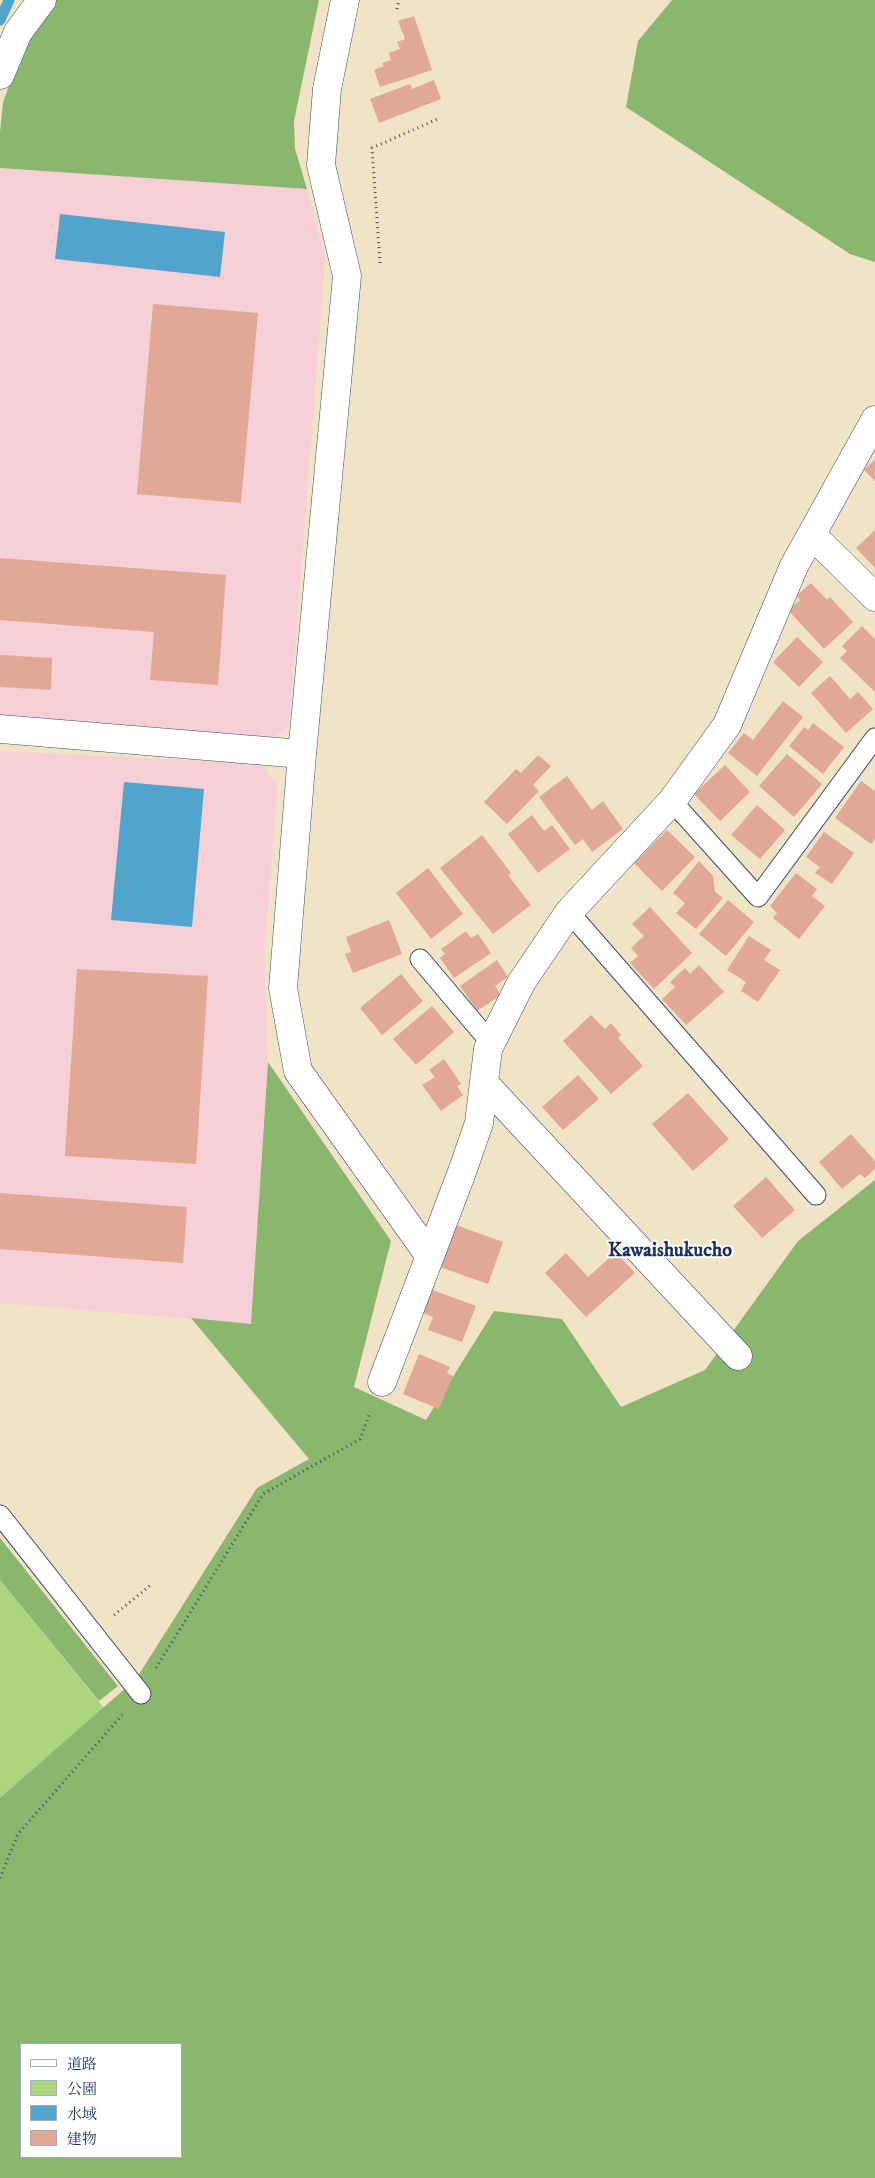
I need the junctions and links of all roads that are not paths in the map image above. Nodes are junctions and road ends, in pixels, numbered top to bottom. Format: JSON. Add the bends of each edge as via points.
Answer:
{"nodes":[{"id":1,"x":42,"y":0,"type":"edge"},
{"id":2,"x":344,"y":0,"type":"edge"},
{"id":3,"x":0,"y":75,"type":"edge"},
{"id":4,"x":875,"y":420,"type":"edge"},
{"id":5,"x":812,"y":534,"type":"junction"},
{"id":6,"x":875,"y":597,"type":"edge"},
{"id":7,"x":0,"y":728,"type":"edge"},
{"id":8,"x":875,"y":738,"type":"edge"},
{"id":9,"x":302,"y":754,"type":"junction"},
{"id":10,"x":672,"y":801,"type":"junction"},
{"id":11,"x":569,"y":912,"type":"junction"},
{"id":12,"x":420,"y":959,"type":"dead end"},
{"id":13,"x":491,"y":1043,"type":"junction"},
{"id":14,"x":484,"y":1083,"type":"junction"},
{"id":15,"x":816,"y":1195,"type":"dead end"},
{"id":16,"x":429,"y":1255,"type":"junction"},
{"id":17,"x":738,"y":1356,"type":"dead end"},
{"id":18,"x":382,"y":1382,"type":"road end"},
{"id":19,"x":0,"y":1515,"type":"edge"},
{"id":20,"x":141,"y":1694,"type":"road end"}],
"edges":[{"from":1,"to":3,"type":"street","via":[[18,32]]},
{"from":2,"to":9,"type":"street","via":[[327,89],[321,165],[347,276]]},
{"from":4,"to":5,"type":"street"},
{"from":5,"to":6,"type":"street"},
{"from":5,"to":10,"type":"street","via":[[794,566],[727,725]]},
{"from":7,"to":9,"type":"street"},
{"from":8,"to":10,"type":"lane","via":[[758,896]]},
{"from":9,"to":16,"type":"street","via":[[283,988],[298,1071]]},
{"from":10,"to":11,"type":"street"},
{"from":11,"to":13,"type":"street","via":[[521,983]]},
{"from":11,"to":15,"type":"lane"},
{"from":12,"to":13,"type":"lane"},
{"from":13,"to":14,"type":"street"},
{"from":14,"to":16,"type":"street","via":[[479,1123]]},
{"from":14,"to":17,"type":"street"},
{"from":16,"to":18,"type":"street"},
{"from":19,"to":20,"type":"lane"}]}
